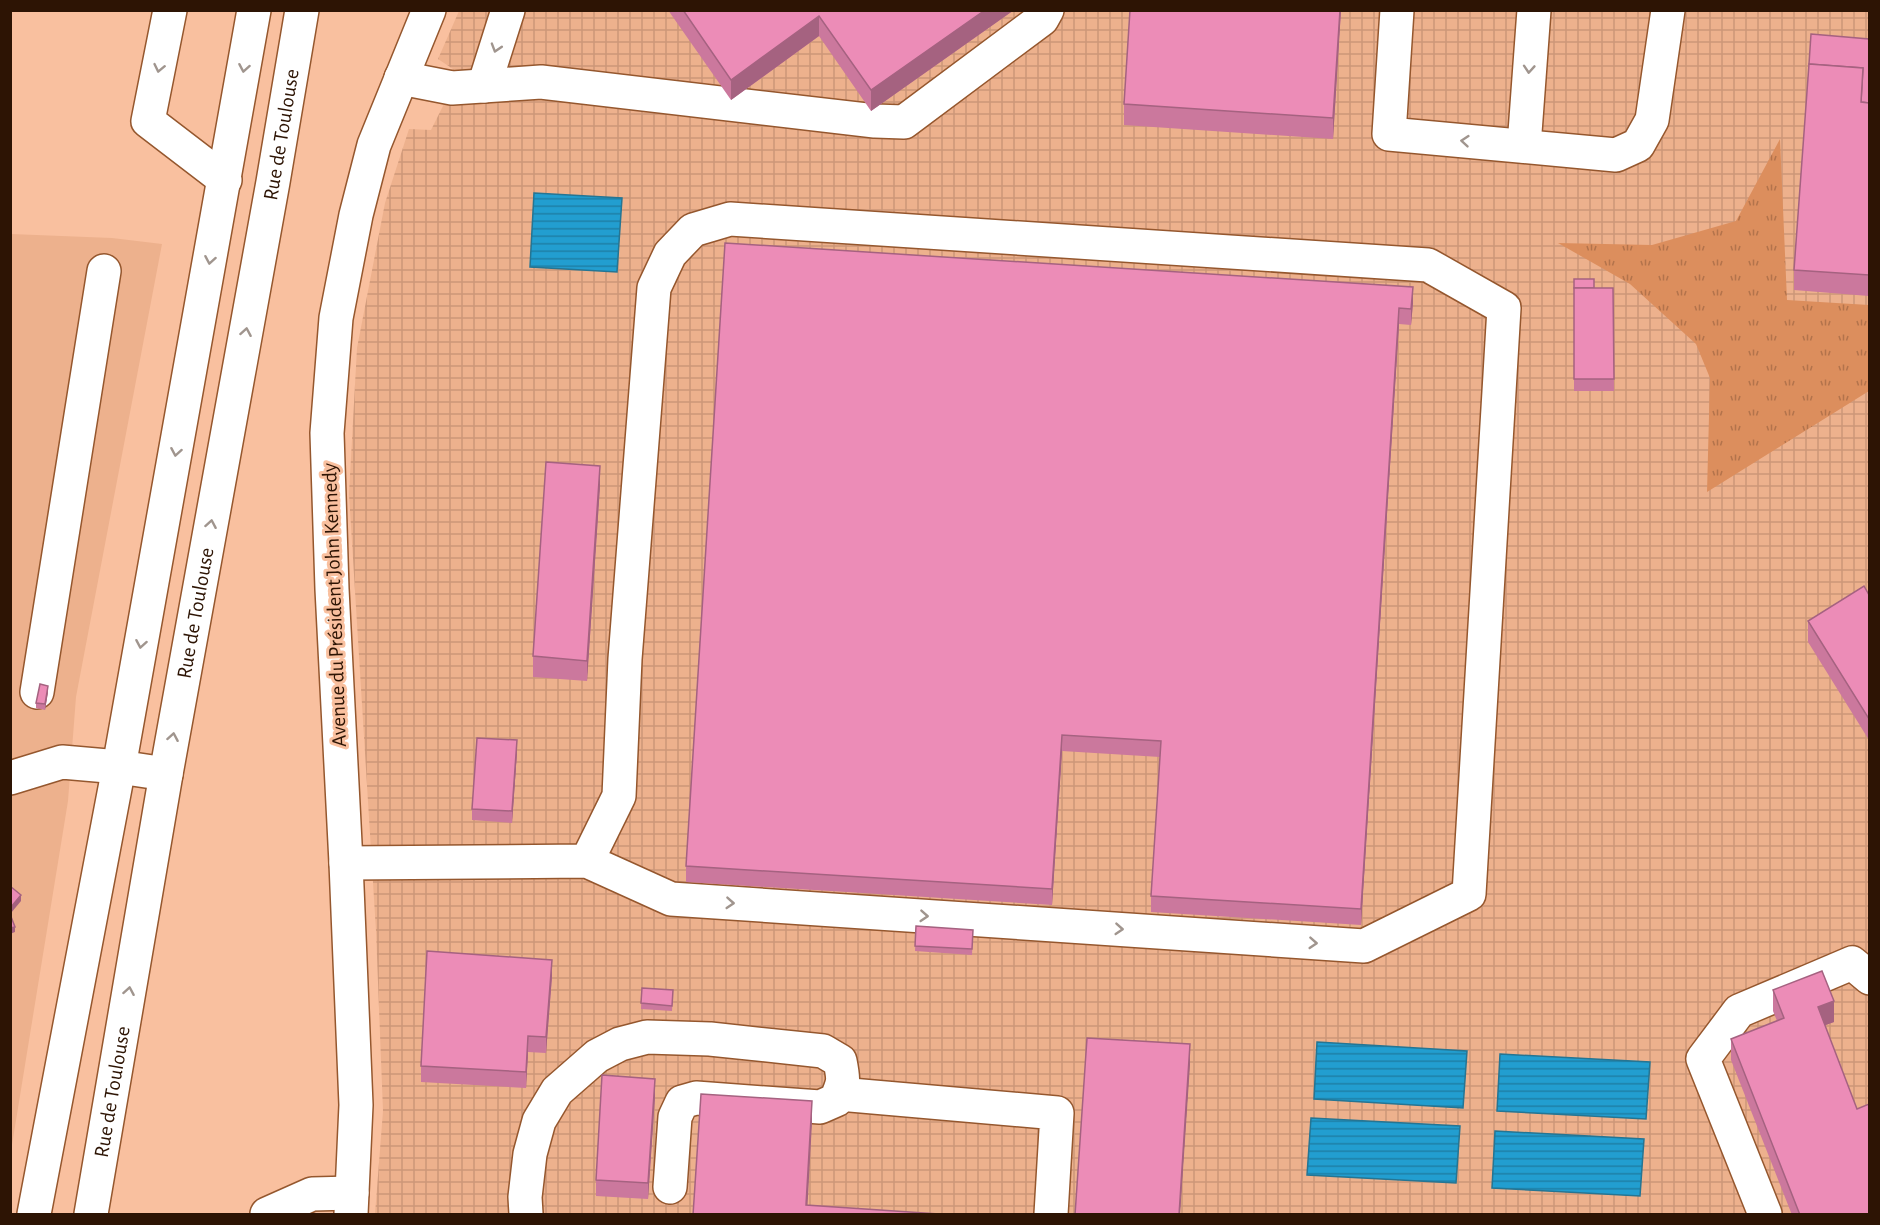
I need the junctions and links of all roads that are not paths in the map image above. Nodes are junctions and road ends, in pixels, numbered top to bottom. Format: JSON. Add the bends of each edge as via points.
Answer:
{"nodes":[{"id":1,"x":170,"y":10,"type":"edge"},
{"id":2,"x":254,"y":10,"type":"edge"},
{"id":3,"x":302,"y":10,"type":"edge"},
{"id":4,"x":429,"y":10,"type":"edge"},
{"id":5,"x":508,"y":10,"type":"edge"},
{"id":6,"x":1047,"y":10,"type":"edge"},
{"id":7,"x":1397,"y":10,"type":"edge"},
{"id":8,"x":1534,"y":10,"type":"edge"},
{"id":9,"x":1668,"y":10,"type":"edge"},
{"id":10,"x":401,"y":78,"type":"junction"},
{"id":11,"x":484,"y":86,"type":"junction"},
{"id":12,"x":1524,"y":146,"type":"junction"},
{"id":13,"x":225,"y":180,"type":"junction"},
{"id":14,"x":104,"y":271,"type":"dead end"},
{"id":15,"x":37,"y":692,"type":"edge"},
{"id":16,"x":119,"y":767,"type":"junction"},
{"id":17,"x":166,"y":774,"type":"junction"},
{"id":18,"x":10,"y":778,"type":"edge"},
{"id":19,"x":587,"y":861,"type":"junction"},
{"id":20,"x":346,"y":863,"type":"junction"},
{"id":21,"x":1869,"y":978,"type":"edge"},
{"id":22,"x":839,"y":1094,"type":"junction"},
{"id":23,"x":670,"y":1187,"type":"dead end"},
{"id":24,"x":351,"y":1204,"type":"edge"},
{"id":25,"x":36,"y":1214,"type":"edge"},
{"id":26,"x":91,"y":1215,"type":"edge"},
{"id":27,"x":267,"y":1215,"type":"edge"},
{"id":28,"x":526,"y":1215,"type":"edge"},
{"id":29,"x":1051,"y":1215,"type":"edge"},
{"id":30,"x":1765,"y":1215,"type":"edge"}],
"edges":[{"from":1,"to":13,"type":"main road","one_way":true,"via":[[148,120]]},
{"from":2,"to":13,"type":"main road","one_way":true},
{"from":17,"to":3,"type":"main road","name":"Rue de Toulouse","one_way":true},
{"from":4,"to":10,"type":"main road","name":"Avenue du Président John Kennedy"},
{"from":5,"to":11,"type":"main road","one_way":true},
{"from":6,"to":11,"type":"main road","via":[[1042,19],[904,122],[541,82]]},
{"from":12,"to":7,"type":"main road","one_way":true,"via":[[1389,134]]},
{"from":8,"to":12,"type":"main road","one_way":true},
{"from":9,"to":12,"type":"main road","via":[[1652,120],[1638,145],[1616,155]]},
{"from":10,"to":11,"type":"main road","via":[[452,88]]},
{"from":10,"to":20,"type":"main road","name":"Avenue du Président John Kennedy","via":[[374,145],[356,215],[336,318],[328,421]]},
{"from":13,"to":16,"type":"main road","one_way":true},
{"from":14,"to":15,"type":"main road"},
{"from":16,"to":17,"type":"main road"},
{"from":16,"to":18,"type":"main road","via":[[62,762]]},
{"from":16,"to":25,"type":"main road"},
{"from":26,"to":17,"type":"main road","name":"Rue de Toulouse","one_way":true},
{"from":19,"to":19,"type":"main road","one_way":true,"via":[[671,898],[1364,946],[1469,894],[1504,308],[1428,265],[730,219],[693,230],[670,254],[654,288],[625,659],[619,796]]},
{"from":19,"to":20,"type":"main road"},
{"from":20,"to":24,"type":"main road","name":"Avenue du Président John Kennedy","via":[[356,1105]]},
{"from":21,"to":30,"type":"main road","via":[[1852,963],[1739,1011],[1702,1059]]},
{"from":22,"to":23,"type":"main road","via":[[836,1100],[820,1107],[696,1098],[682,1102],[675,1117]]},
{"from":22,"to":28,"type":"main road","via":[[844,1081],[840,1061],[823,1051],[710,1039],[647,1037],[620,1044],[597,1056],[557,1091],[539,1121],[530,1154]]},
{"from":22,"to":29,"type":"main road","via":[[1057,1113]]},
{"from":24,"to":27,"type":"main road","via":[[312,1194]]}]}
